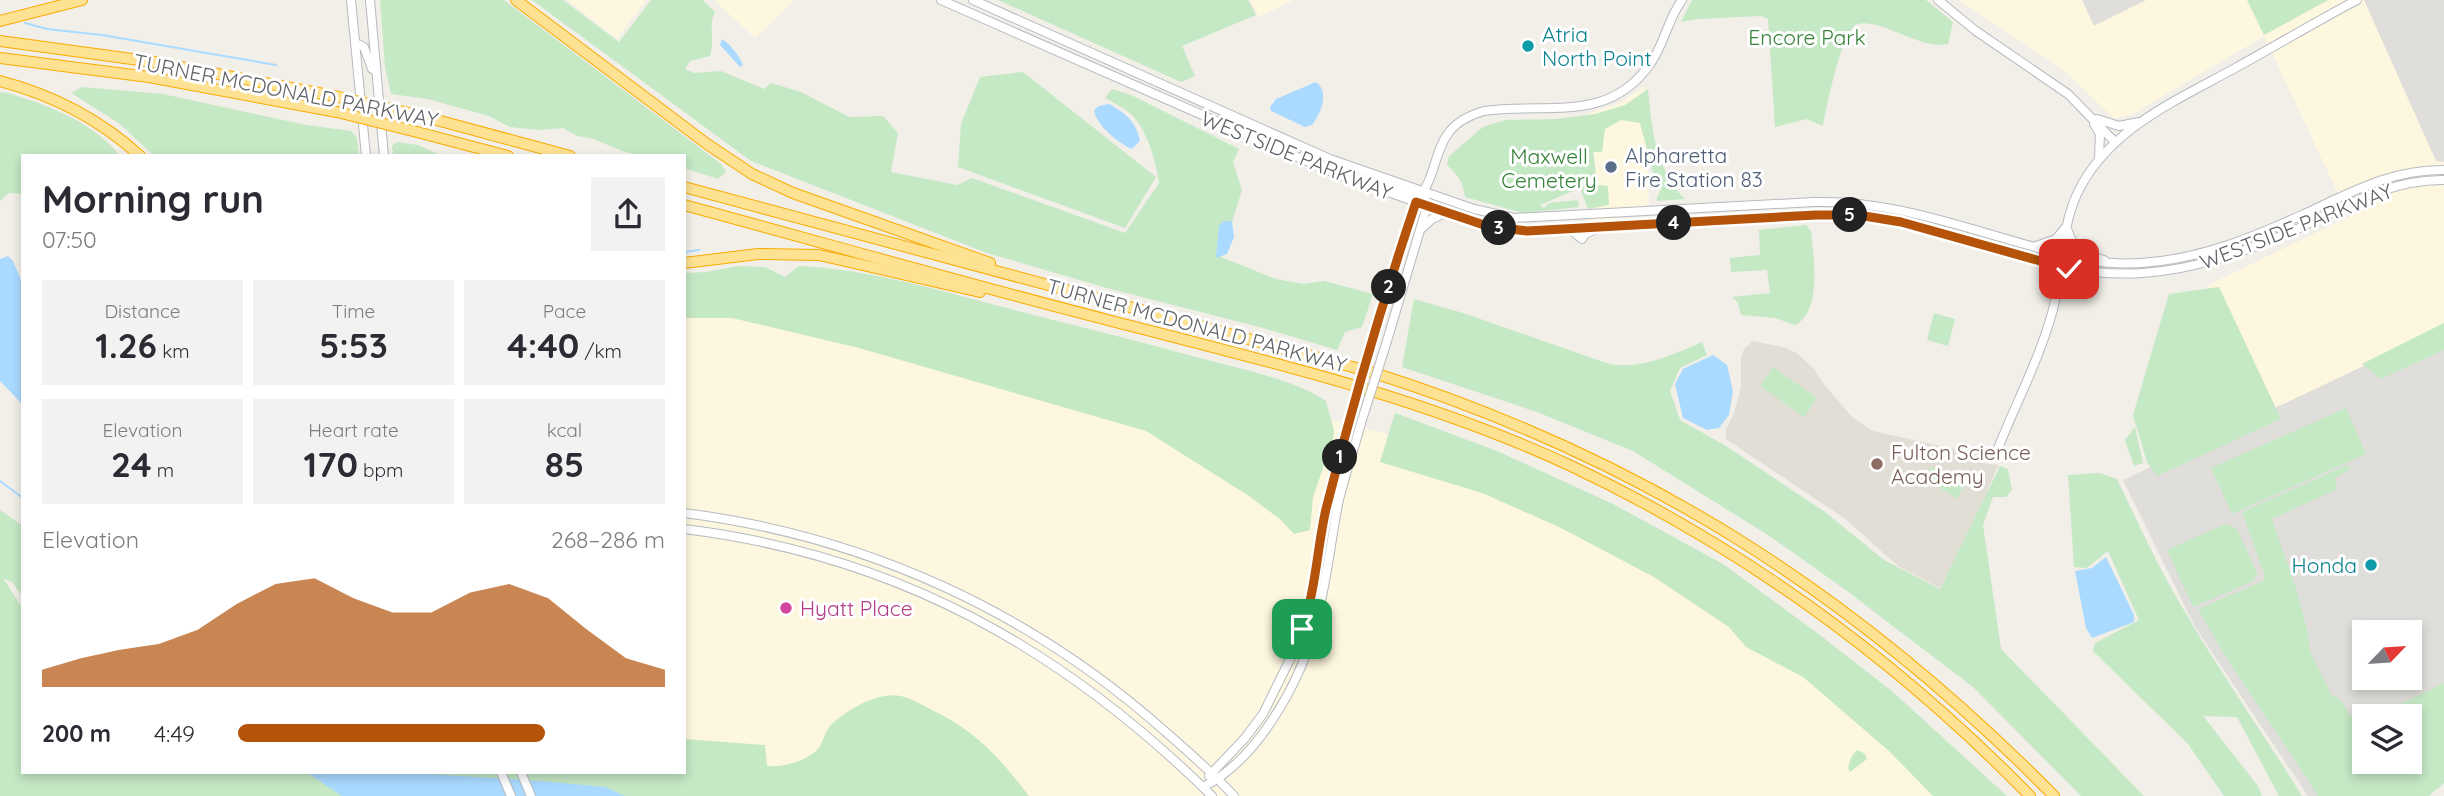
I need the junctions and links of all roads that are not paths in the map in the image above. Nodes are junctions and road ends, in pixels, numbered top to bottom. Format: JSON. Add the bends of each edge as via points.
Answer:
{"nodes":[{"id":1,"x":82,"y":0,"type":"edge"},
{"id":2,"x":351,"y":0,"type":"edge"},
{"id":3,"x":370,"y":0,"type":"edge"},
{"id":4,"x":516,"y":0,"type":"edge"},
{"id":5,"x":941,"y":0,"type":"edge"},
{"id":6,"x":973,"y":0,"type":"edge"},
{"id":7,"x":1682,"y":0,"type":"edge"},
{"id":8,"x":1938,"y":0,"type":"edge"},
{"id":9,"x":2357,"y":0,"type":"edge"},
{"id":10,"x":0,"y":21,"type":"edge"},
{"id":11,"x":0,"y":41,"type":"edge"},
{"id":12,"x":355,"y":43,"type":"junction"},
{"id":13,"x":0,"y":58,"type":"edge"},
{"id":14,"x":0,"y":81,"type":"edge"},
{"id":15,"x":377,"y":85,"type":"junction"},
{"id":16,"x":2072,"y":98,"type":"junction"},
{"id":17,"x":2092,"y":117,"type":"junction"},
{"id":18,"x":2142,"y":121,"type":"junction"},
{"id":19,"x":2115,"y":142,"type":"junction"},
{"id":20,"x":138,"y":154,"type":"edge"},
{"id":21,"x":366,"y":154,"type":"edge"},
{"id":22,"x":384,"y":154,"type":"edge"},
{"id":23,"x":500,"y":154,"type":"edge"},
{"id":24,"x":563,"y":154,"type":"edge"},
{"id":25,"x":2098,"y":162,"type":"junction"},
{"id":26,"x":2444,"y":170,"type":"edge"},
{"id":27,"x":1334,"y":173,"type":"junction"},
{"id":28,"x":2444,"y":180,"type":"edge"},
{"id":29,"x":686,"y":188,"type":"edge"},
{"id":30,"x":1424,"y":192,"type":"junction"},
{"id":31,"x":1395,"y":195,"type":"junction"},
{"id":32,"x":1416,"y":202,"type":"junction"},
{"id":33,"x":686,"y":206,"type":"edge"},
{"id":34,"x":1426,"y":206,"type":"junction"},
{"id":35,"x":1445,"y":213,"type":"junction"},
{"id":36,"x":1410,"y":220,"type":"junction"},
{"id":37,"x":2068,"y":224,"type":"junction"},
{"id":38,"x":1419,"y":231,"type":"junction"},
{"id":39,"x":2032,"y":246,"type":"junction"},
{"id":40,"x":2061,"y":255,"type":"junction"},
{"id":41,"x":686,"y":262,"type":"edge"},
{"id":42,"x":2121,"y":264,"type":"junction"},
{"id":43,"x":2059,"y":267,"type":"junction"},
{"id":44,"x":1023,"y":277,"type":"junction"},
{"id":45,"x":1016,"y":296,"type":"junction"},
{"id":46,"x":1997,"y":451,"type":"dead end"},
{"id":47,"x":686,"y":513,"type":"edge"},
{"id":48,"x":686,"y":529,"type":"edge"},
{"id":49,"x":1211,"y":772,"type":"junction"},
{"id":50,"x":502,"y":774,"type":"edge"},
{"id":51,"x":522,"y":774,"type":"edge"},
{"id":52,"x":1218,"y":779,"type":"junction"},
{"id":53,"x":1203,"y":787,"type":"junction"},
{"id":54,"x":511,"y":796,"type":"edge"},
{"id":55,"x":531,"y":796,"type":"edge"},
{"id":56,"x":1212,"y":796,"type":"edge"},
{"id":57,"x":1234,"y":796,"type":"edge"},
{"id":58,"x":2030,"y":796,"type":"edge"},
{"id":59,"x":2054,"y":796,"type":"edge"}],
"edges":[{"from":1,"to":10,"type":"highway"},
{"from":2,"to":12,"type":"main road"},
{"from":3,"to":15,"type":"main road"},
{"from":4,"to":44,"type":"highway","via":[[759,178]]},
{"from":5,"to":27,"type":"main road","name":"WESTSIDE PARKWAY"},
{"from":6,"to":30,"type":"main road","name":"WESTSIDE PARKWAY","via":[[1295,144]]},
{"from":7,"to":30,"type":"main road","via":[[1650,65],[1630,85],[1593,105],[1471,115],[1441,143]]},
{"from":8,"to":16,"type":"main road"},
{"from":9,"to":18,"type":"main road"},
{"from":11,"to":24,"type":"highway","name":"TURNER MCDONALD PARKWAY","bridge":true,"via":[[154,62],[334,96]]},
{"from":12,"to":15,"type":"main road","via":[[367,51]]},
{"from":12,"to":21,"type":"main road"},
{"from":13,"to":23,"type":"highway","name":"TURNER MCDONALD PARKWAY","bridge":true,"via":[[160,79],[337,112]]},
{"from":14,"to":20,"type":"highway","via":[[70,107],[105,127]]},
{"from":15,"to":22,"type":"main road"},
{"from":16,"to":17,"type":"main road"},
{"from":16,"to":25,"type":"main road","via":[[2100,134]]},
{"from":17,"to":18,"type":"main road","via":[[2119,126]]},
{"from":17,"to":19,"type":"main road"},
{"from":18,"to":19,"type":"main road"},
{"from":19,"to":25,"type":"main road"},
{"from":25,"to":37,"type":"main road","via":[[2077,194]]},
{"from":26,"to":42,"type":"main road","name":"WESTSIDE PARKWAY","via":[[2372,182],[2220,249],[2173,260]]},
{"from":27,"to":30,"type":"main road","via":[[1411,194]]},
{"from":27,"to":31,"type":"main road","name":"WESTSIDE PARKWAY"},
{"from":28,"to":43,"type":"main road","name":"WESTSIDE PARKWAY","via":[[2376,192],[2257,246],[2192,267],[2127,274]]},
{"from":29,"to":44,"type":"highway","name":"TURNER MCDONALD PARKWAY"},
{"from":30,"to":32,"type":"main road"},
{"from":30,"to":34,"type":"main road"},
{"from":30,"to":39,"type":"main road","name":"WESTSIDE PARKWAY","via":[[1484,212],[1525,219],[1853,202],[1905,211]]},
{"from":31,"to":32,"type":"main road","name":"WESTSIDE PARKWAY"},
{"from":31,"to":36,"type":"main road"},
{"from":32,"to":34,"type":"main road","name":"WESTSIDE PARKWAY"},
{"from":32,"to":36,"type":"main road"},
{"from":33,"to":45,"type":"highway","name":"TURNER MCDONALD PARKWAY"},
{"from":34,"to":35,"type":"main road","name":"WESTSIDE PARKWAY"},
{"from":34,"to":38,"type":"main road"},
{"from":35,"to":38,"type":"main road"},
{"from":35,"to":43,"type":"main road","name":"WESTSIDE PARKWAY","via":[[1517,231],[1570,229],[1582,239],[1601,228],[1858,215],[1901,222]]},
{"from":36,"to":49,"type":"main road","bridge":true,"via":[[1350,419],[1326,512],[1309,608],[1294,651],[1255,725]]},
{"from":37,"to":39,"type":"main road","via":[[2056,239]]},
{"from":37,"to":40,"type":"main road"},
{"from":37,"to":42,"type":"main road","via":[[2070,238],[2081,252]]},
{"from":38,"to":52,"type":"main road","bridge":true,"via":[[1339,501],[1307,649],[1269,724]]},
{"from":39,"to":40,"type":"main road","name":"WESTSIDE PARKWAY"},
{"from":40,"to":42,"type":"main road","name":"WESTSIDE PARKWAY"},
{"from":40,"to":43,"type":"main road"},
{"from":41,"to":45,"type":"highway","via":[[758,254],[819,255],[964,290]]},
{"from":43,"to":46,"type":"main road","via":[[2050,321]]},
{"from":44,"to":59,"type":"highway","name":"TURNER MCDONALD PARKWAY","via":[[1396,380],[1605,464],[1738,538],[1854,617],[1955,700]]},
{"from":45,"to":58,"type":"highway","name":"TURNER MCDONALD PARKWAY","via":[[1380,393],[1490,432],[1596,479],[1730,552],[1820,613],[1919,691]]},
{"from":47,"to":49,"type":"main road","via":[[771,527],[844,547],[969,597],[1043,638],[1092,672]]},
{"from":48,"to":53,"type":"main road","via":[[820,556],[962,611],[1093,691]]},
{"from":49,"to":52,"type":"main road"},
{"from":49,"to":53,"type":"main road"},
{"from":50,"to":54,"type":"main road"},
{"from":51,"to":55,"type":"main road"},
{"from":52,"to":53,"type":"main road"},
{"from":52,"to":57,"type":"main road"},
{"from":53,"to":56,"type":"main road"}]}
